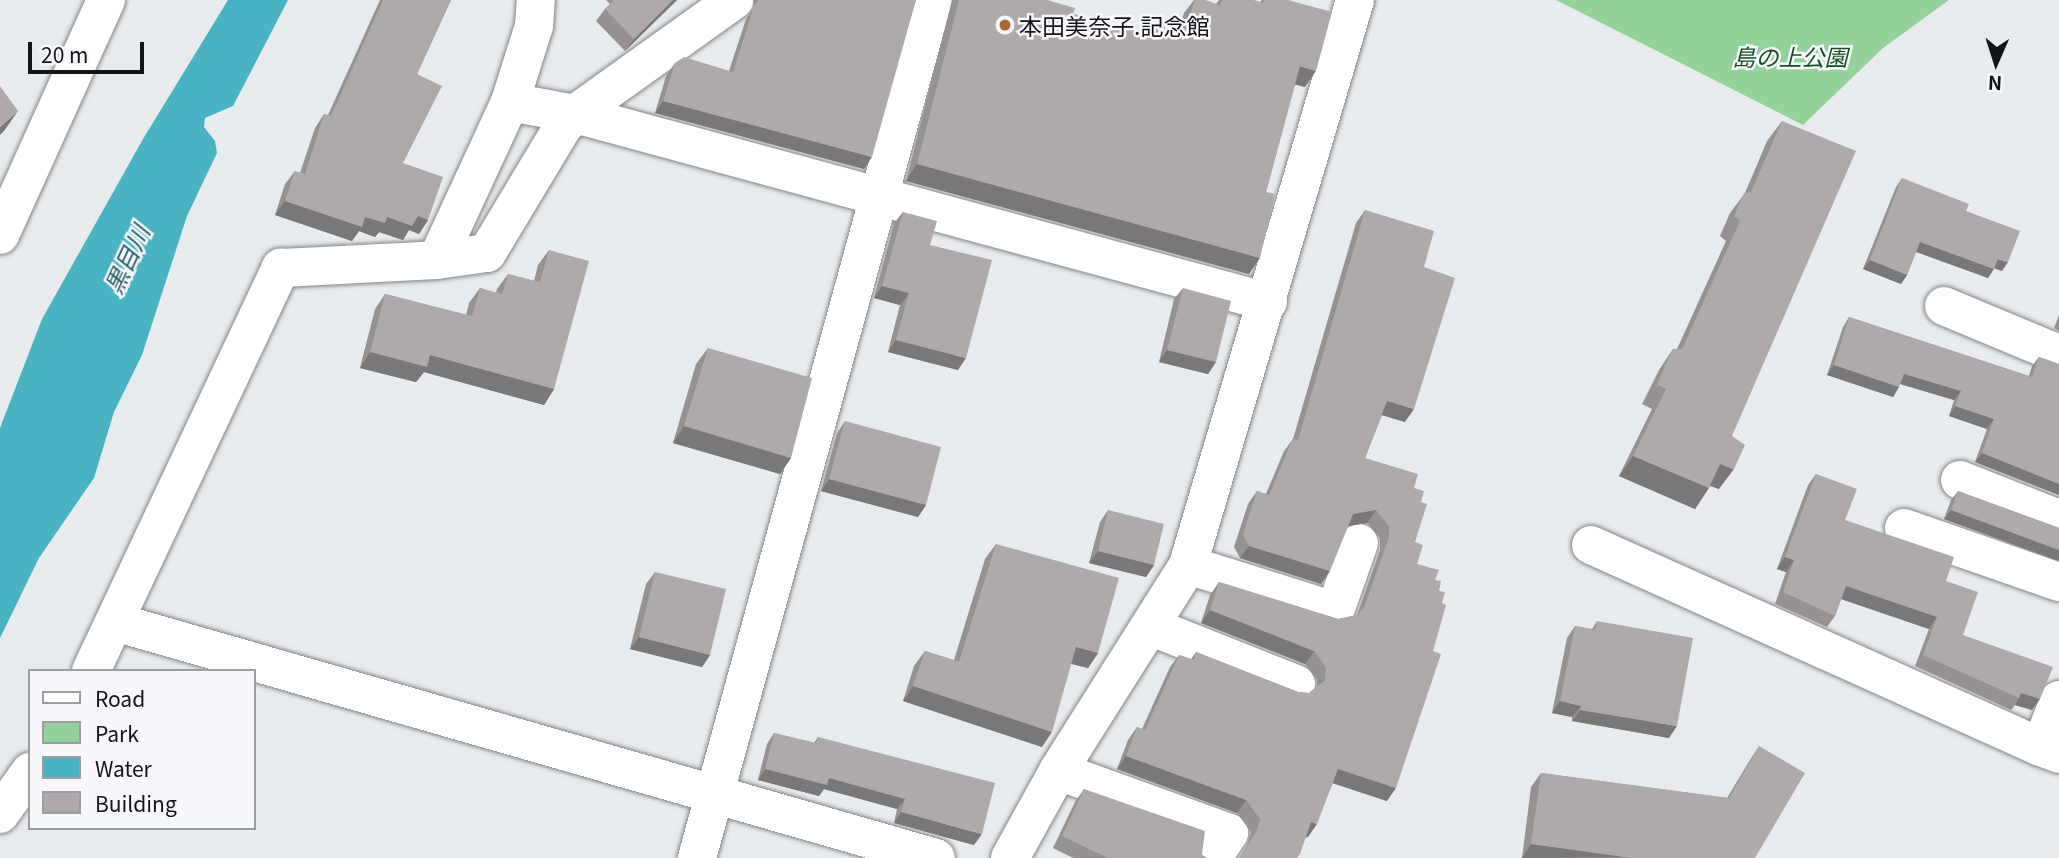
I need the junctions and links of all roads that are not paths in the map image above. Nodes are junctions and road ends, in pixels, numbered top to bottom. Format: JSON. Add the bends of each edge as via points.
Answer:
{"nodes":[{"id":1,"x":106,"y":0,"type":"edge"},
{"id":2,"x":536,"y":0,"type":"edge"},
{"id":3,"x":734,"y":0,"type":"edge"},
{"id":4,"x":933,"y":0,"type":"edge"},
{"id":5,"x":1355,"y":0,"type":"edge"},
{"id":6,"x":510,"y":102,"type":"junction"},
{"id":7,"x":575,"y":114,"type":"junction"},
{"id":8,"x":878,"y":197,"type":"junction"},
{"id":9,"x":0,"y":235,"type":"edge"},
{"id":10,"x":437,"y":260,"type":"junction"},
{"id":11,"x":1268,"y":302,"type":"junction"},
{"id":12,"x":1944,"y":306,"type":"dead end"},
{"id":13,"x":2059,"y":354,"type":"edge"},
{"id":14,"x":1960,"y":480,"type":"dead end"},
{"id":15,"x":2059,"y":519,"type":"edge"},
{"id":16,"x":1904,"y":528,"type":"dead end"},
{"id":17,"x":1359,"y":543,"type":"dead end"},
{"id":18,"x":1591,"y":545,"type":"dead end"},
{"id":19,"x":1188,"y":565,"type":"junction"},
{"id":20,"x":2059,"y":583,"type":"edge"},
{"id":21,"x":115,"y":622,"type":"junction"},
{"id":22,"x":1152,"y":628,"type":"junction"},
{"id":23,"x":92,"y":669,"type":"edge"},
{"id":24,"x":1296,"y":684,"type":"dead end"},
{"id":25,"x":2059,"y":699,"type":"edge"},
{"id":26,"x":2050,"y":751,"type":"edge"},
{"id":27,"x":1058,"y":771,"type":"junction"},
{"id":28,"x":28,"y":775,"type":"edge"},
{"id":29,"x":713,"y":794,"type":"junction"},
{"id":30,"x":0,"y":814,"type":"edge"},
{"id":31,"x":696,"y":858,"type":"edge"},
{"id":32,"x":936,"y":858,"type":"edge"},
{"id":33,"x":1010,"y":858,"type":"edge"},
{"id":34,"x":1213,"y":858,"type":"edge"}],
"edges":[{"from":1,"to":9,"type":"street"},
{"from":2,"to":6,"type":"street","via":[[534,26]]},
{"from":3,"to":7,"type":"street"},
{"from":4,"to":8,"type":"street"},
{"from":5,"to":11,"type":"street"},
{"from":6,"to":7,"type":"street"},
{"from":6,"to":10,"type":"street"},
{"from":7,"to":8,"type":"street"},
{"from":7,"to":10,"type":"street","via":[[487,253]]},
{"from":8,"to":11,"type":"street"},
{"from":8,"to":29,"type":"street"},
{"from":10,"to":21,"type":"street","via":[[281,268]]},
{"from":11,"to":19,"type":"street"},
{"from":12,"to":13,"type":"street"},
{"from":14,"to":15,"type":"street"},
{"from":16,"to":20,"type":"street"},
{"from":17,"to":19,"type":"street","via":[[1335,611]]},
{"from":18,"to":26,"type":"street"},
{"from":19,"to":22,"type":"street"},
{"from":21,"to":23,"type":"street"},
{"from":21,"to":29,"type":"street"},
{"from":22,"to":24,"type":"street"},
{"from":22,"to":27,"type":"street"},
{"from":25,"to":26,"type":"street"},
{"from":27,"to":33,"type":"street"},
{"from":27,"to":34,"type":"street","via":[[1229,833]]},
{"from":28,"to":30,"type":"street"},
{"from":29,"to":31,"type":"street"},
{"from":29,"to":32,"type":"street"}]}
